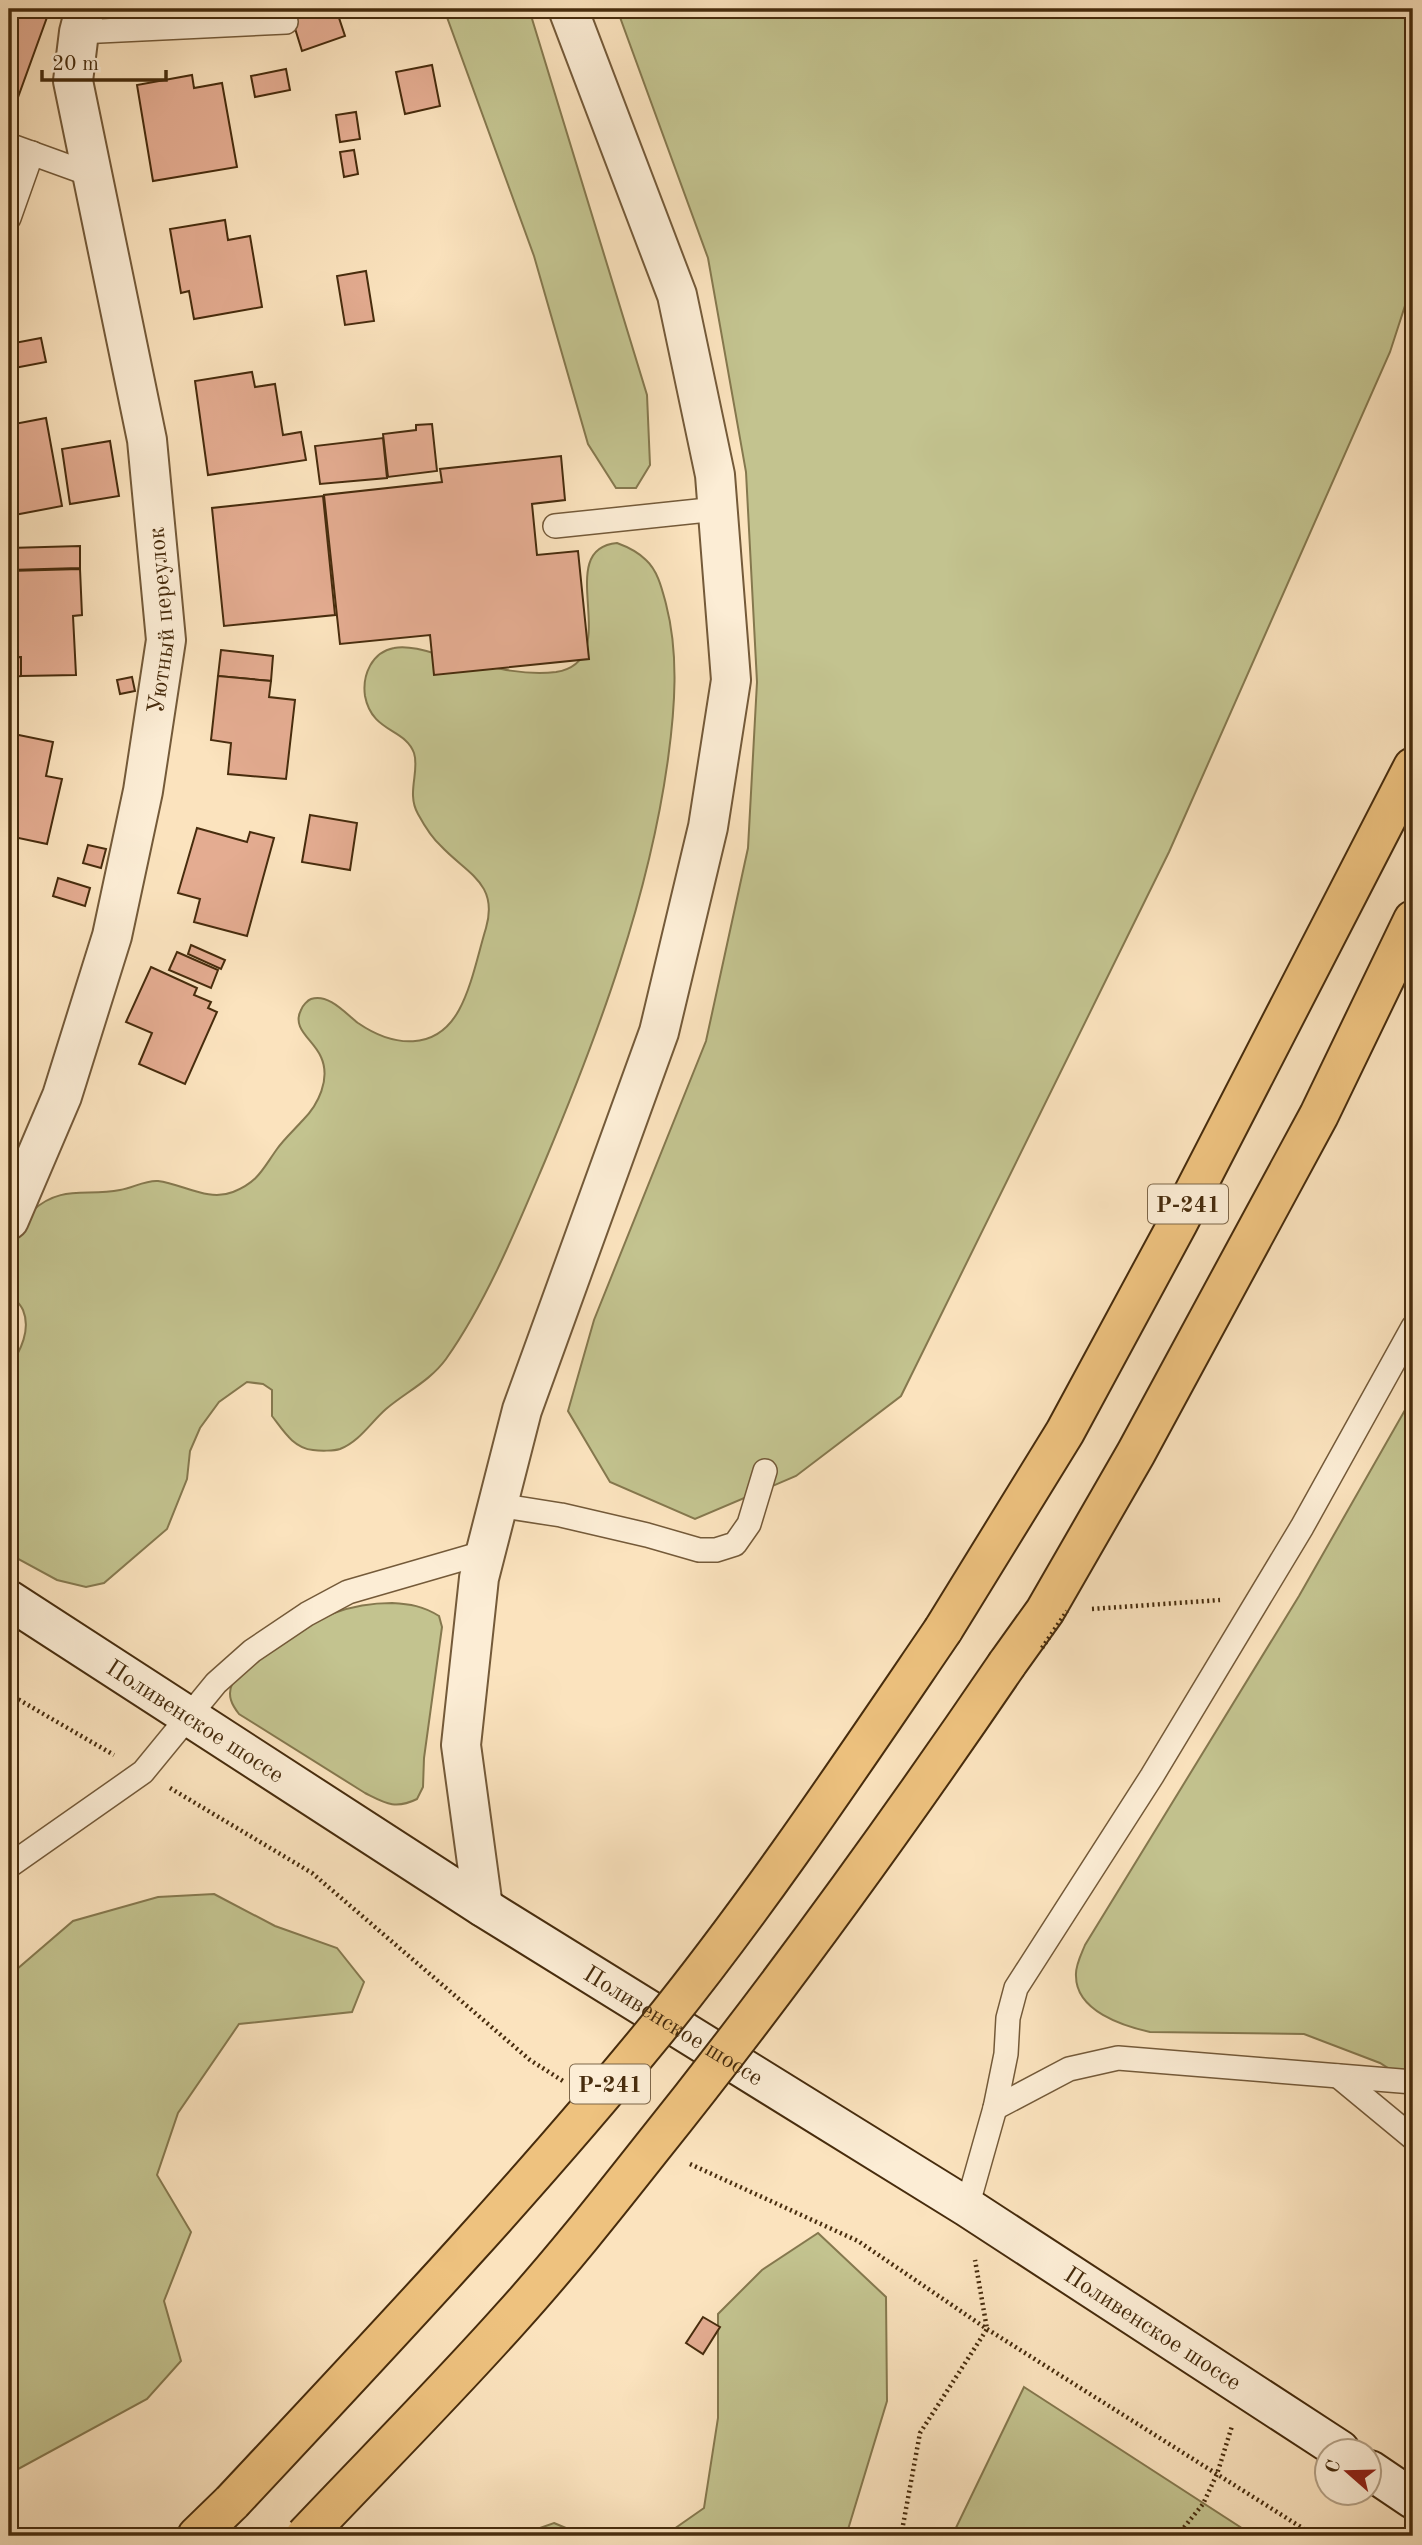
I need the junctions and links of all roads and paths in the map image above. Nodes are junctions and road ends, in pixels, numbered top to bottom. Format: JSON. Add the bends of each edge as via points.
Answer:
{"nodes":[{"id":1,"x":568,"y":9,"type":"edge"},
{"id":2,"x":82,"y":20,"type":"edge"},
{"id":3,"x":286,"y":22,"type":"dead end"},
{"id":4,"x":9,"y":145,"type":"edge"},
{"id":5,"x":32,"y":153,"type":"junction"},
{"id":6,"x":92,"y":175,"type":"junction"},
{"id":7,"x":9,"y":218,"type":"edge"},
{"id":8,"x":717,"y":509,"type":"junction"},
{"id":9,"x":555,"y":526,"type":"dead end"},
{"id":10,"x":1413,"y":767,"type":"edge"},
{"id":11,"x":1413,"y":920,"type":"edge"},
{"id":12,"x":9,"y":1220,"type":"edge"},
{"id":13,"x":1413,"y":1326,"type":"edge"},
{"id":14,"x":765,"y":1471,"type":"dead end"},
{"id":15,"x":497,"y":1505,"type":"junction"},
{"id":16,"x":485,"y":1552,"type":"junction"},
{"id":17,"x":9,"y":1600,"type":"edge"},
{"id":18,"x":1224,"y":1600,"type":"dead end"},
{"id":19,"x":1067,"y":1611,"type":"dead end"},
{"id":20,"x":9,"y":1694,"type":"edge"},
{"id":21,"x":189,"y":1715,"type":"junction"},
{"id":22,"x":143,"y":1772,"type":"junction"},
{"id":23,"x":9,"y":1866,"type":"edge"},
{"id":24,"x":483,"y":1907,"type":"junction"},
{"id":25,"x":1338,"y":2076,"type":"junction"},
{"id":26,"x":565,"y":2082,"type":"dead end"},
{"id":27,"x":1413,"y":2082,"type":"edge"},
{"id":28,"x":995,"y":2108,"type":"junction"},
{"id":29,"x":1413,"y":2138,"type":"edge"},
{"id":30,"x":681,"y":2158,"type":"dead end"},
{"id":31,"x":967,"y":2207,"type":"junction"},
{"id":32,"x":987,"y":2329,"type":"junction"},
{"id":33,"x":1244,"y":2387,"type":"junction"},
{"id":34,"x":1318,"y":2436,"type":"edge"},
{"id":35,"x":1217,"y":2474,"type":"junction"},
{"id":36,"x":1384,"y":2479,"type":"edge"},
{"id":37,"x":1413,"y":2499,"type":"edge"},
{"id":38,"x":197,"y":2536,"type":"edge"},
{"id":39,"x":305,"y":2536,"type":"edge"},
{"id":40,"x":901,"y":2536,"type":"edge"},
{"id":41,"x":1177,"y":2536,"type":"edge"},
{"id":42,"x":1315,"y":2536,"type":"edge"}],
"edges":[{"from":1,"to":8,"type":"street","via":[[677,295],[710,443]]},
{"from":2,"to":3,"type":"lane"},
{"from":2,"to":6,"type":"street","name":"Уютный переулок","via":[[73,81]]},
{"from":4,"to":5,"type":"lane"},
{"from":5,"to":6,"type":"lane"},
{"from":5,"to":7,"type":"lane"},
{"from":6,"to":12,"type":"street","name":"Уютный переулок","via":[[147,440],[166,640],[112,936],[62,1096]]},
{"from":8,"to":9,"type":"lane"},
{"from":8,"to":15,"type":"street","via":[[731,680],[708,827],[659,1032],[522,1410]]},
{"from":10,"to":38,"type":"highway","number":"Р-241","bridge":true,"via":[[1065,1433],[943,1630],[796,1843],[657,2029],[434,2284]]},
{"from":11,"to":39,"type":"highway","number":"Р-241","bridge":true,"via":[[1320,1115],[1045,1611],[815,1938],[713,2071],[511,2319]]},
{"from":13,"to":28,"type":"lane","via":[[1302,1527],[1166,1754],[1016,1988]]},
{"from":14,"to":15,"type":"lane","via":[[749,1524],[735,1544],[716,1550]]},
{"from":15,"to":16,"type":"street"},
{"from":16,"to":21,"type":"lane","via":[[348,1592],[307,1614],[252,1650],[216,1682]]},
{"from":16,"to":24,"type":"street","via":[[461,1745]]},
{"from":17,"to":21,"type":"street","name":"Поливенское шоссе"},
{"from":18,"to":19,"type":"path"},
{"from":20,"to":22,"type":"path"},
{"from":21,"to":22,"type":"lane"},
{"from":21,"to":24,"type":"street","name":"Поливенское шоссе"},
{"from":22,"to":23,"type":"lane"},
{"from":22,"to":26,"type":"path","via":[[312,1872],[530,2060]]},
{"from":24,"to":31,"type":"street","name":"Поливенское шоссе"},
{"from":25,"to":27,"type":"lane"},
{"from":25,"to":28,"type":"lane","via":[[1118,2057],[1069,2069]]},
{"from":25,"to":29,"type":"lane"},
{"from":28,"to":31,"type":"lane"},
{"from":30,"to":32,"type":"path","via":[[858,2241]]},
{"from":31,"to":32,"type":"path"},
{"from":31,"to":33,"type":"street","name":"Поливенское шоссе"},
{"from":32,"to":35,"type":"path"},
{"from":32,"to":40,"type":"path","via":[[920,2433]]},
{"from":33,"to":34,"type":"street","name":"Поливенское шоссе"},
{"from":33,"to":35,"type":"path"},
{"from":35,"to":41,"type":"path","via":[[1203,2504]]},
{"from":35,"to":42,"type":"path"},
{"from":36,"to":37,"type":"street"}]}
